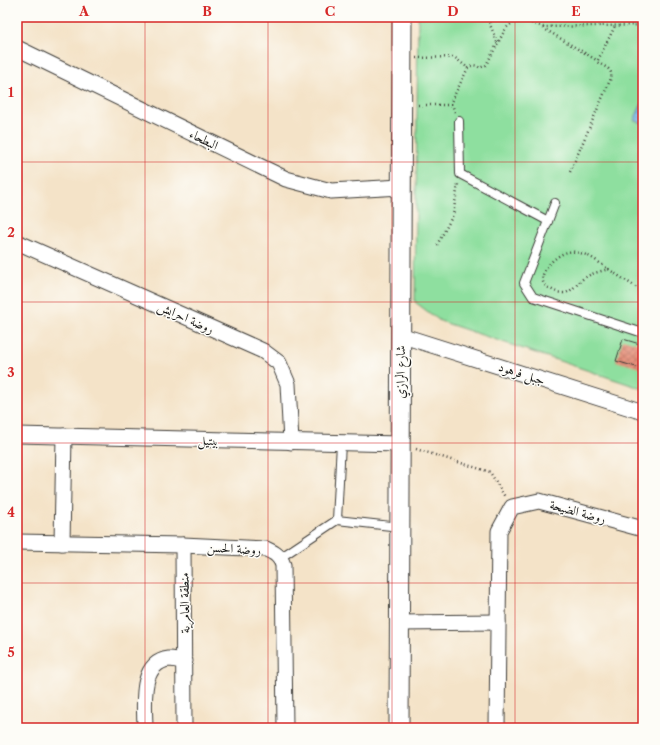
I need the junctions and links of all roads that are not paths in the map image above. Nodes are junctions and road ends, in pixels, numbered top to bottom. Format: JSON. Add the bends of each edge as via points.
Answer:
{"nodes":[{"id":1,"x":402,"y":18,"type":"edge"},
{"id":2,"x":17,"y":48,"type":"edge"},
{"id":3,"x":459,"y":121,"type":"road end"},
{"id":4,"x":401,"y":187,"type":"junction"},
{"id":5,"x":555,"y":203,"type":"dead end"},
{"id":6,"x":548,"y":222,"type":"junction"},
{"id":7,"x":17,"y":242,"type":"edge"},
{"id":8,"x":643,"y":333,"type":"edge"},
{"id":9,"x":400,"y":335,"type":"junction"},
{"id":10,"x":643,"y":412,"type":"edge"},
{"id":11,"x":17,"y":435,"type":"edge"},
{"id":12,"x":64,"y":436,"type":"junction"},
{"id":13,"x":290,"y":442,"type":"junction"},
{"id":14,"x":340,"y":443,"type":"junction"},
{"id":15,"x":400,"y":444,"type":"junction"},
{"id":16,"x":337,"y":520,"type":"junction"},
{"id":17,"x":400,"y":527,"type":"junction"},
{"id":18,"x":643,"y":529,"type":"edge"},
{"id":19,"x":17,"y":542,"type":"edge"},
{"id":20,"x":62,"y":543,"type":"junction"},
{"id":21,"x":183,"y":545,"type":"junction"},
{"id":22,"x":280,"y":558,"type":"junction"},
{"id":23,"x":399,"y":622,"type":"junction"},
{"id":24,"x":498,"y":622,"type":"junction"},
{"id":25,"x":185,"y":661,"type":"junction"},
{"id":26,"x":145,"y":728,"type":"edge"},
{"id":27,"x":184,"y":728,"type":"edge"},
{"id":28,"x":285,"y":728,"type":"edge"},
{"id":29,"x":399,"y":728,"type":"edge"},
{"id":30,"x":497,"y":728,"type":"edge"}],
"edges":[{"from":1,"to":4,"type":"street","name":"شارع الرازي"},
{"from":2,"to":4,"type":"street","name":"البطحاء","via":[[286,179],[331,191]]},
{"from":3,"to":6,"type":"lane","via":[[460,174]]},
{"from":4,"to":9,"type":"street","name":"شارع الرازي"},
{"from":5,"to":6,"type":"lane"},
{"from":6,"to":8,"type":"lane","via":[[524,283],[533,297]]},
{"from":7,"to":13,"type":"street","name":"روضة احرايش","via":[[263,351],[279,363],[288,384]]},
{"from":9,"to":10,"type":"street","name":"جبل فرهود"},
{"from":9,"to":15,"type":"street","name":"شارع الرازي"},
{"from":11,"to":12,"type":"street","name":"بيتيل"},
{"from":12,"to":13,"type":"street","name":"بيتيل"},
{"from":12,"to":20,"type":"street"},
{"from":13,"to":14,"type":"street","name":"بيتيل"},
{"from":14,"to":15,"type":"street","name":"بيتيل"},
{"from":14,"to":16,"type":"lane"},
{"from":15,"to":17,"type":"street","name":"شارع الرازي"},
{"from":16,"to":17,"type":"lane"},
{"from":16,"to":22,"type":"lane"},
{"from":17,"to":23,"type":"street","name":"شارع الرازي"},
{"from":18,"to":24,"type":"street","name":"روضة الضيحة","via":[[539,501],[512,507],[498,531]]},
{"from":19,"to":20,"type":"street","name":"روضة الحسن"},
{"from":20,"to":21,"type":"street","name":"روضة الحسن"},
{"from":21,"to":22,"type":"street","name":"روضة الحسن","via":[[266,549]]},
{"from":21,"to":25,"type":"street","name":"منطقة العامرية"},
{"from":22,"to":28,"type":"street","via":[[283,565]]},
{"from":23,"to":24,"type":"street"},
{"from":23,"to":29,"type":"street","name":"شارع الرازي"},
{"from":24,"to":30,"type":"street"},
{"from":25,"to":26,"type":"street","via":[[169,659],[151,670],[145,682]]},
{"from":25,"to":27,"type":"street","name":"منطقة العامرية"}]}
